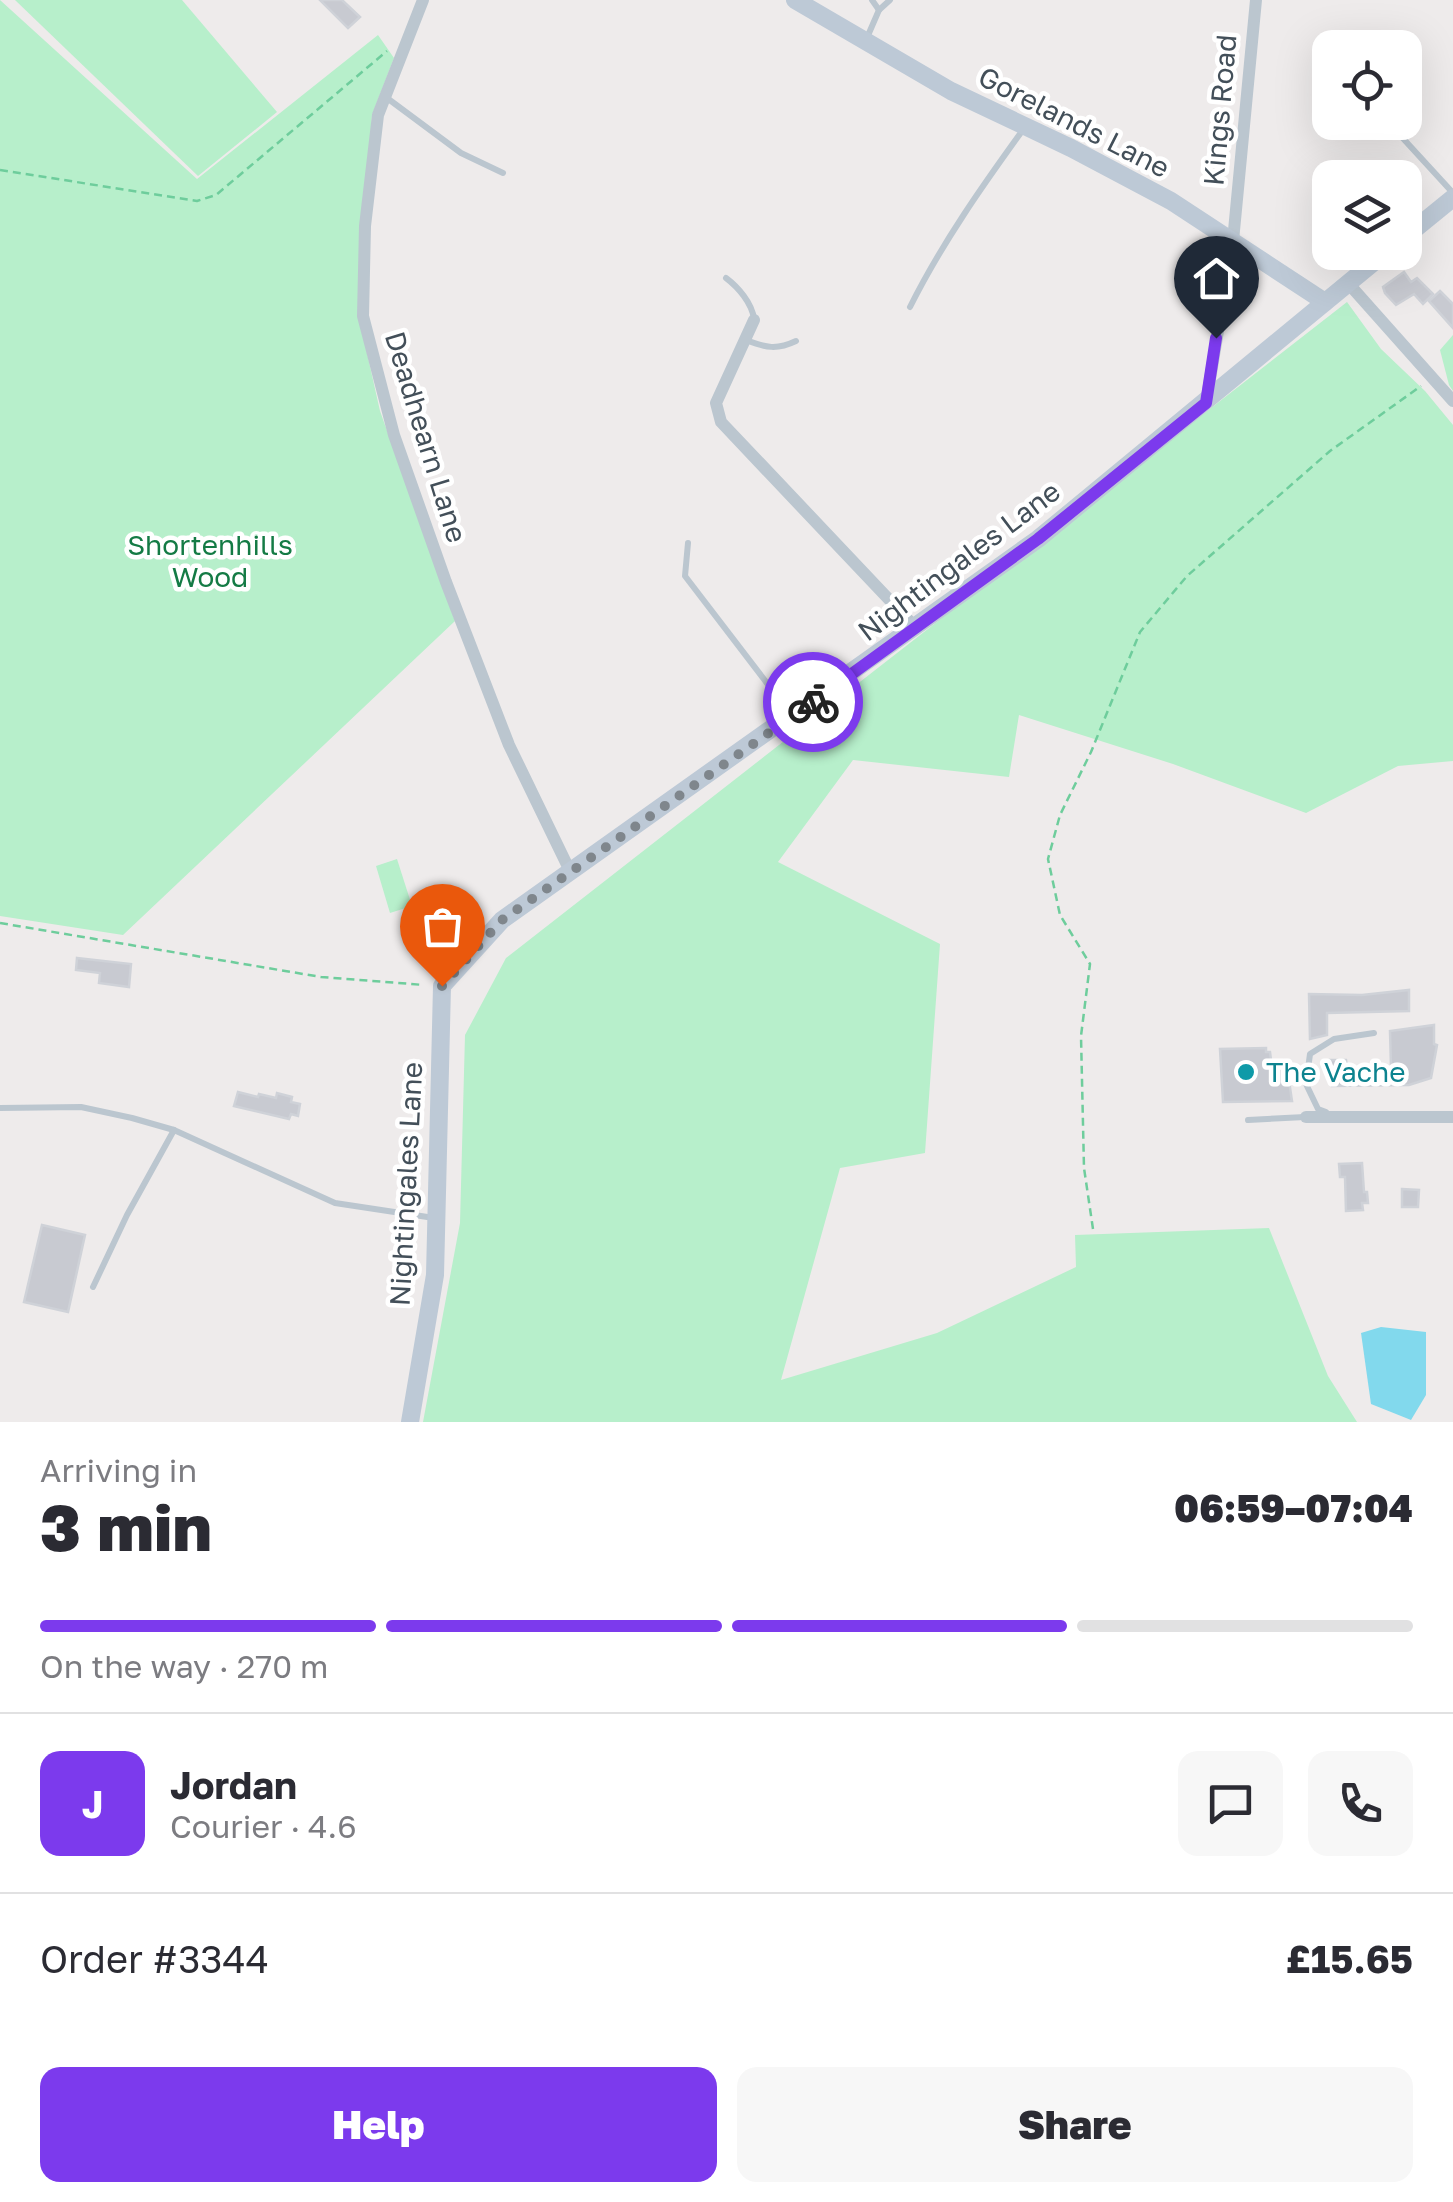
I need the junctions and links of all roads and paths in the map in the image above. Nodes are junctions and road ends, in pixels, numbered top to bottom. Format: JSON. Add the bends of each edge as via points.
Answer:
{"nodes":[{"id":1,"x":423,"y":0,"type":"edge"},
{"id":2,"x":795,"y":0,"type":"edge"},
{"id":3,"x":872,"y":0,"type":"edge"},
{"id":4,"x":890,"y":0,"type":"edge"},
{"id":5,"x":1256,"y":0,"type":"edge"},
{"id":6,"x":879,"y":10,"type":"junction"},
{"id":7,"x":409,"y":32,"type":"junction"},
{"id":8,"x":865,"y":41,"type":"junction"},
{"id":9,"x":385,"y":96,"type":"junction"},
{"id":10,"x":1026,"y":126,"type":"junction"},
{"id":11,"x":1404,"y":140,"type":"edge"},
{"id":12,"x":0,"y":170,"type":"edge"},
{"id":13,"x":503,"y":174,"type":"dead end"},
{"id":14,"x":1453,"y":196,"type":"edge"},
{"id":15,"x":1422,"y":222,"type":"edge"},
{"id":16,"x":1233,"y":241,"type":"junction"},
{"id":17,"x":1364,"y":270,"type":"edge"},
{"id":18,"x":726,"y":278,"type":"dead end"},
{"id":19,"x":1348,"y":283,"type":"junction"},
{"id":20,"x":1324,"y":302,"type":"junction"},
{"id":21,"x":910,"y":307,"type":"dead end"},
{"id":22,"x":754,"y":320,"type":"joint"},
{"id":23,"x":745,"y":340,"type":"junction"},
{"id":24,"x":796,"y":341,"type":"dead end"},
{"id":25,"x":1434,"y":376,"type":"junction"},
{"id":26,"x":1453,"y":401,"type":"edge"},
{"id":27,"x":1206,"y":403,"type":"junction"},
{"id":28,"x":688,"y":544,"type":"dead end"},
{"id":29,"x":916,"y":628,"type":"junction"},
{"id":30,"x":792,"y":716,"type":"junction"},
{"id":31,"x":570,"y":871,"type":"junction"},
{"id":32,"x":0,"y":922,"type":"edge"},
{"id":33,"x":442,"y":986,"type":"junction"},
{"id":34,"x":1374,"y":1033,"type":"dead end"},
{"id":35,"x":0,"y":1108,"type":"edge"},
{"id":36,"x":1336,"y":1116,"type":"junction"},
{"id":37,"x":1306,"y":1117,"type":"joint"},
{"id":38,"x":1453,"y":1117,"type":"edge"},
{"id":39,"x":1248,"y":1120,"type":"dead end"},
{"id":40,"x":174,"y":1130,"type":"junction"},
{"id":41,"x":436,"y":1218,"type":"junction"},
{"id":42,"x":1093,"y":1229,"type":"dead end"},
{"id":43,"x":93,"y":1287,"type":"dead end"},
{"id":44,"x":410,"y":1422,"type":"edge"}],
"edges":[{"from":1,"to":7,"type":"street","name":"Deadhearn Lane"},
{"from":2,"to":8,"type":"main road","name":"Gorelands Lane"},
{"from":3,"to":6,"type":"lane"},
{"from":4,"to":6,"type":"lane"},
{"from":5,"to":16,"type":"street","name":"Kings Road"},
{"from":6,"to":8,"type":"lane"},
{"from":7,"to":9,"type":"street","name":"Deadhearn Lane"},
{"from":7,"to":12,"type":"path","via":[[216,195],[197,201]]},
{"from":8,"to":10,"type":"main road","name":"Gorelands Lane"},
{"from":9,"to":13,"type":"lane","via":[[462,153]]},
{"from":9,"to":31,"type":"street","name":"Deadhearn Lane","via":[[365,226],[364,316],[394,435],[446,582],[509,745]]},
{"from":10,"to":16,"type":"main road","name":"Gorelands Lane"},
{"from":10,"to":21,"type":"lane"},
{"from":11,"to":14,"type":"lane"},
{"from":14,"to":15,"type":"main road"},
{"from":16,"to":20,"type":"main road","name":"Gorelands Lane"},
{"from":16,"to":27,"type":"street","name":"Kings Road"},
{"from":17,"to":19,"type":"main road","name":"Nightingales Lane"},
{"from":18,"to":22,"type":"lane"},
{"from":19,"to":20,"type":"main road","name":"Nightingales Lane"},
{"from":19,"to":25,"type":"street"},
{"from":20,"to":27,"type":"main road","name":"Nightingales Lane"},
{"from":22,"to":23,"type":"street"},
{"from":23,"to":24,"type":"lane","via":[[767,348]]},
{"from":23,"to":29,"type":"street","via":[[716,402],[721,422]]},
{"from":25,"to":26,"type":"street"},
{"from":25,"to":42,"type":"path","via":[[1330,451],[1186,576],[1140,632],[1060,814],[1048,859],[1060,916],[1090,964],[1081,1036],[1084,1168]]},
{"from":27,"to":29,"type":"main road","name":"Nightingales Lane"},
{"from":28,"to":30,"type":"lane","via":[[685,576]]},
{"from":29,"to":30,"type":"main road","name":"Nightingales Lane"},
{"from":30,"to":31,"type":"main road","name":"Nightingales Lane"},
{"from":31,"to":33,"type":"main road","name":"Nightingales Lane","via":[[502,920]]},
{"from":32,"to":33,"type":"path","via":[[321,977]]},
{"from":33,"to":41,"type":"main road","name":"Nightingales Lane"},
{"from":34,"to":36,"type":"lane","via":[[1334,1039],[1310,1054],[1310,1096],[1318,1109]]},
{"from":35,"to":40,"type":"lane","via":[[81,1107]]},
{"from":36,"to":37,"type":"street"},
{"from":36,"to":38,"type":"street"},
{"from":37,"to":39,"type":"lane"},
{"from":40,"to":41,"type":"lane","via":[[335,1202]]},
{"from":40,"to":43,"type":"lane"},
{"from":41,"to":44,"type":"main road","name":"Nightingales Lane","via":[[435,1274]]}]}
